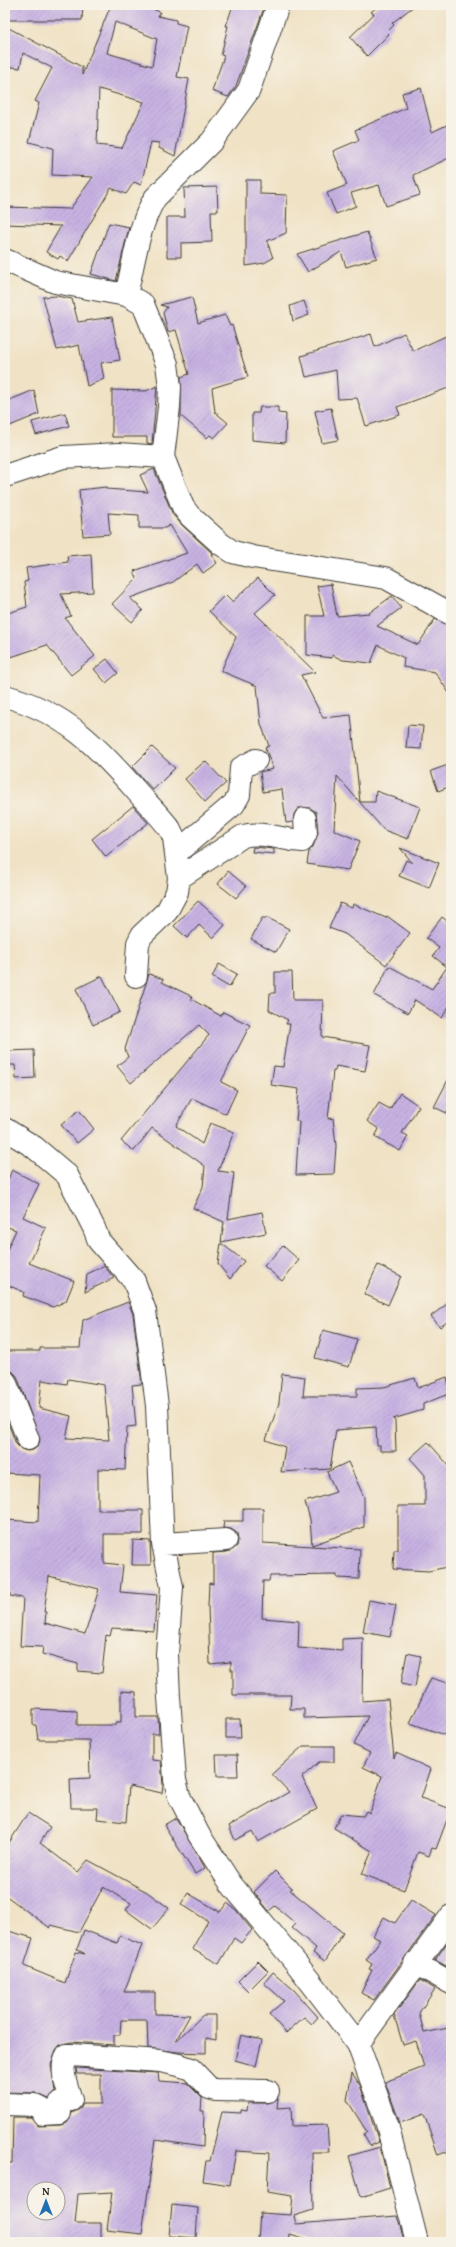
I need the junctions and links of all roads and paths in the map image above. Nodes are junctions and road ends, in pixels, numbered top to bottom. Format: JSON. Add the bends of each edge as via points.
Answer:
{"nodes":[{"id":1,"x":278,"y":5,"type":"edge"},
{"id":2,"x":5,"y":260,"type":"edge"},
{"id":3,"x":126,"y":295,"type":"junction"},
{"id":4,"x":163,"y":457,"type":"junction"},
{"id":5,"x":5,"y":476,"type":"edge"},
{"id":6,"x":451,"y":614,"type":"edge"},
{"id":7,"x":5,"y":696,"type":"edge"},
{"id":8,"x":256,"y":760,"type":"dead end"},
{"id":9,"x":305,"y":819,"type":"dead end"},
{"id":10,"x":176,"y":853,"type":"junction"},
{"id":11,"x":179,"y":878,"type":"junction"},
{"id":12,"x":136,"y":976,"type":"dead end"},
{"id":13,"x":5,"y":1129,"type":"edge"},
{"id":14,"x":5,"y":1382,"type":"edge"},
{"id":15,"x":28,"y":1439,"type":"dead end"},
{"id":16,"x":226,"y":1540,"type":"dead end"},
{"id":17,"x":163,"y":1544,"type":"junction"},
{"id":18,"x":451,"y":1916,"type":"edge"},
{"id":19,"x":416,"y":1963,"type":"junction"},
{"id":20,"x":451,"y":1983,"type":"edge"},
{"id":21,"x":358,"y":2044,"type":"junction"},
{"id":22,"x":268,"y":2091,"type":"dead end"},
{"id":23,"x":5,"y":2104,"type":"edge"},
{"id":24,"x":417,"y":2242,"type":"edge"}],
"edges":[{"from":1,"to":3,"type":"street","via":[[249,90],[212,141],[149,207]]},
{"from":2,"to":3,"type":"street","via":[[55,282]]},
{"from":3,"to":4,"type":"street","via":[[136,298],[146,310],[159,349],[167,364],[170,407]]},
{"from":4,"to":5,"type":"street","via":[[118,454],[63,457]]},
{"from":4,"to":6,"type":"street","via":[[183,507],[211,536],[232,552],[386,578]]},
{"from":7,"to":10,"type":"street","via":[[44,709],[95,745],[162,819],[174,838]]},
{"from":8,"to":10,"type":"street","via":[[241,768],[239,795],[234,804]]},
{"from":9,"to":11,"type":"street","via":[[306,833],[302,841],[283,840],[255,833],[244,836]]},
{"from":10,"to":11,"type":"street"},
{"from":11,"to":12,"type":"street","via":[[177,892],[167,911],[142,935],[138,943]]},
{"from":13,"to":17,"type":"street","via":[[34,1147],[67,1175],[98,1241],[134,1281],[143,1305],[157,1406]]},
{"from":14,"to":15,"type":"street"},
{"from":16,"to":17,"type":"street"},
{"from":17,"to":21,"type":"street","via":[[172,1587],[167,1654],[175,1780],[179,1796],[199,1835],[231,1884]]},
{"from":18,"to":19,"type":"street"},
{"from":19,"to":20,"type":"street"},
{"from":19,"to":21,"type":"street"},
{"from":21,"to":24,"type":"street","via":[[387,2124]]},
{"from":22,"to":23,"type":"street","via":[[216,2090],[209,2088],[191,2069],[164,2062],[67,2055],[64,2061],[64,2079],[71,2100],[60,2103],[60,2113],[43,2114],[42,2109],[34,2105]]}]}
